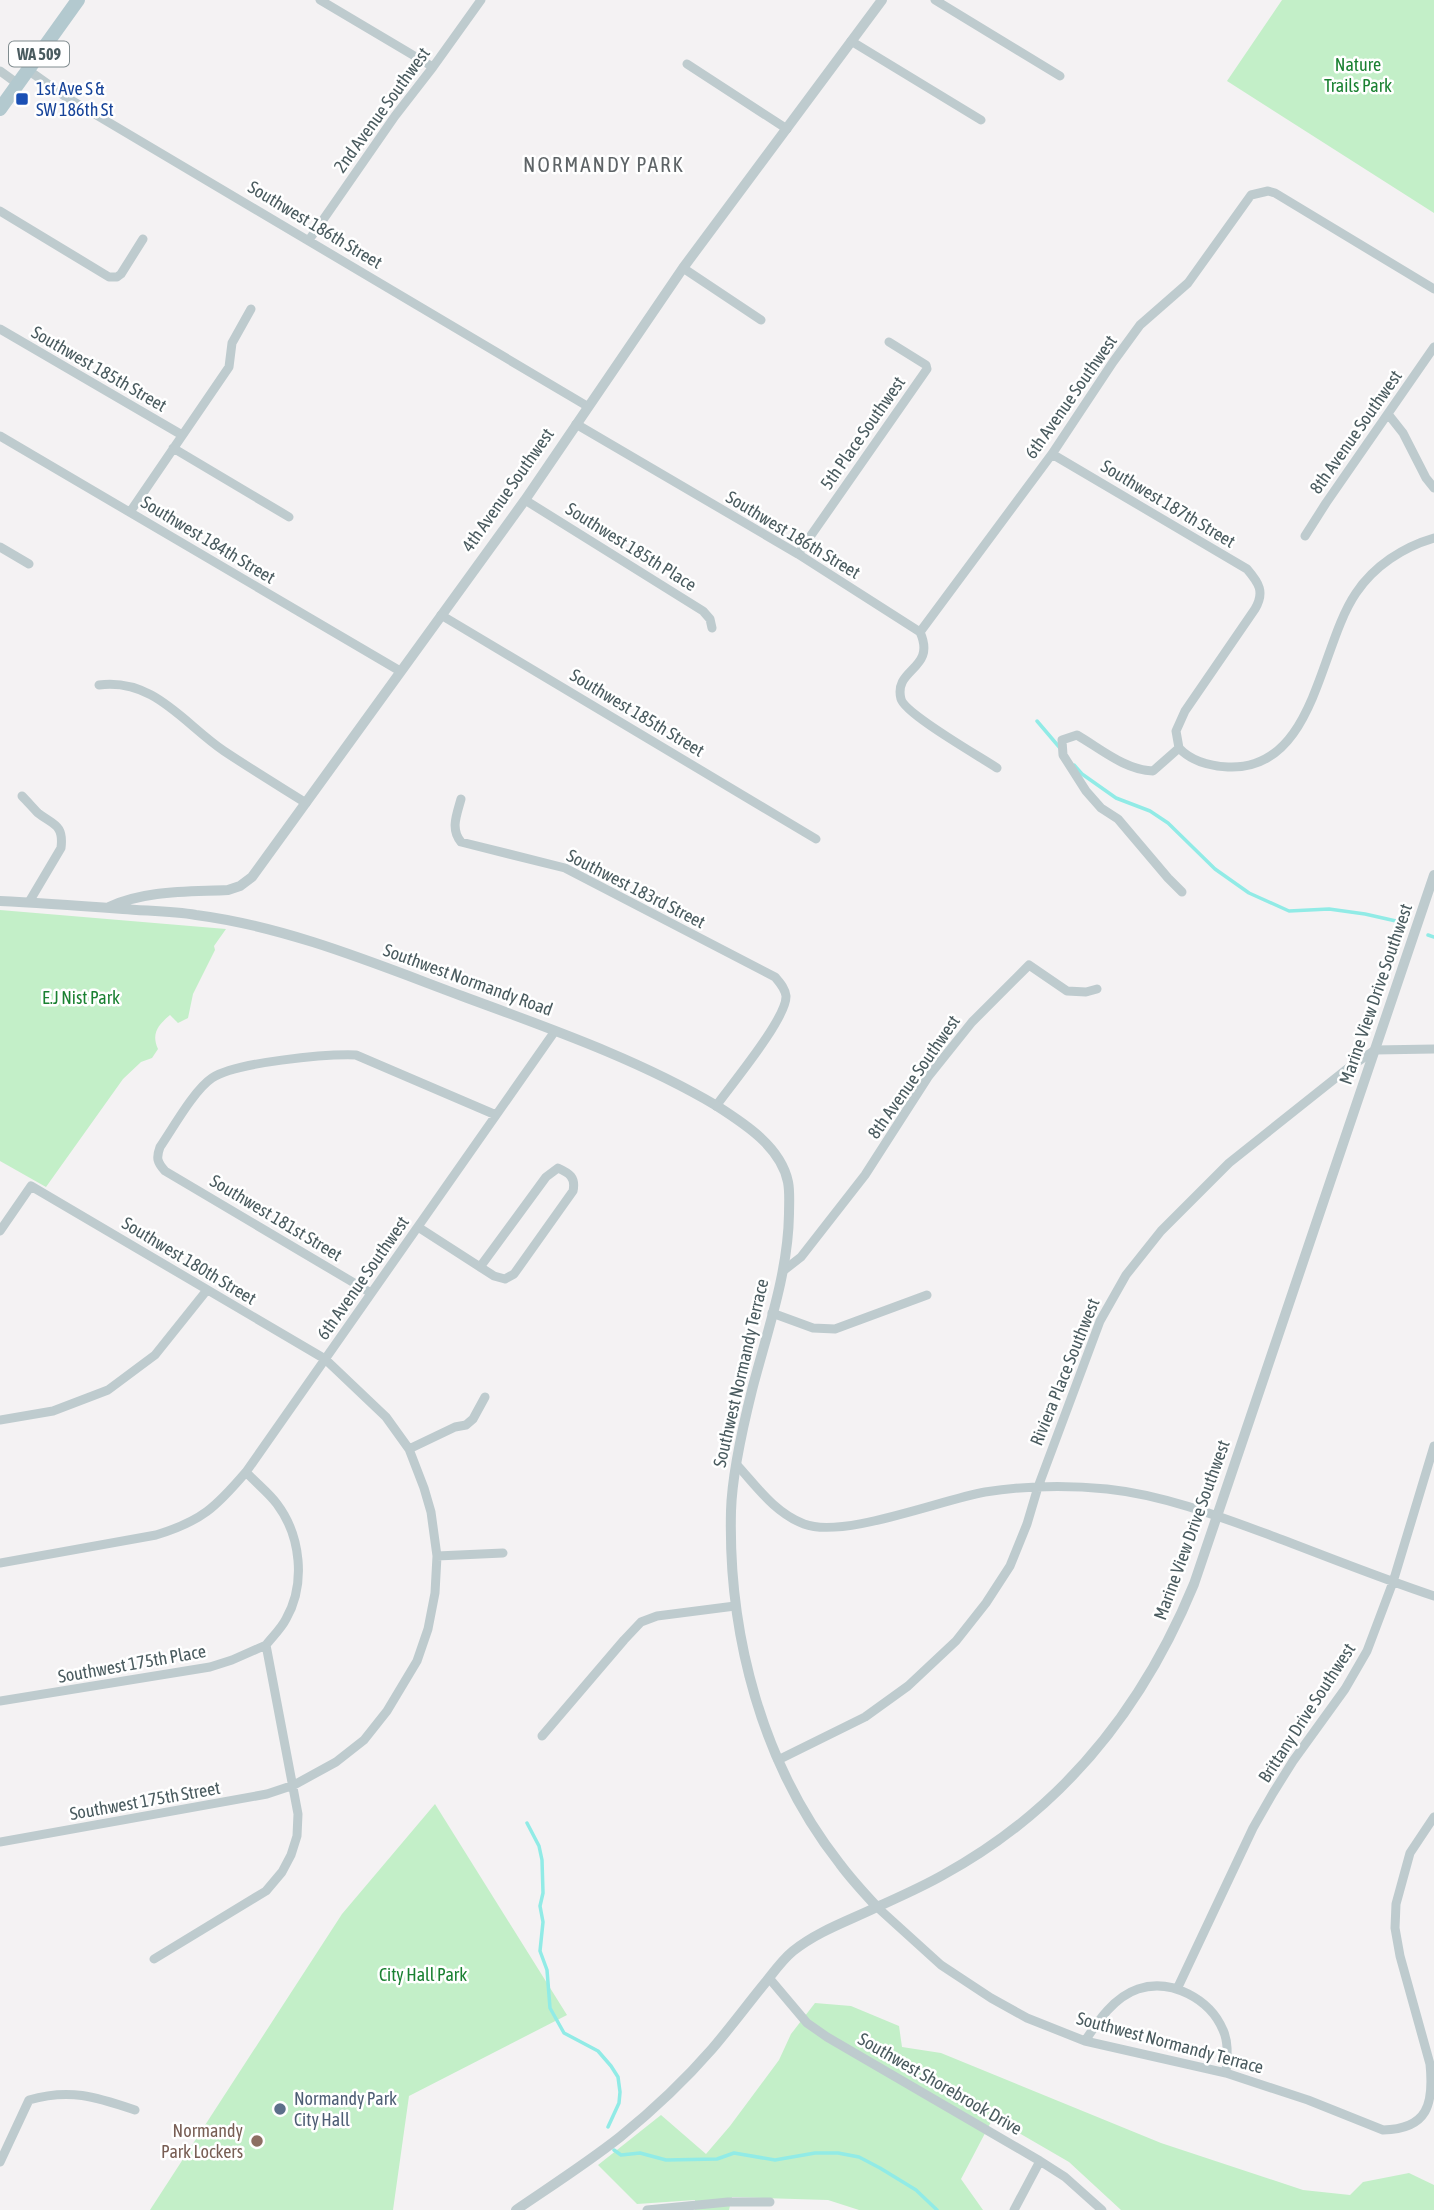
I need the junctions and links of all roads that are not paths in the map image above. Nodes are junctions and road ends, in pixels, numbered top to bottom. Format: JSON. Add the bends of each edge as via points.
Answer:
{"nodes":[{"id":1,"x":78,"y":0,"type":"edge"},
{"id":2,"x":320,"y":0,"type":"edge"},
{"id":3,"x":481,"y":0,"type":"edge"},
{"id":4,"x":881,"y":0,"type":"edge"},
{"id":5,"x":935,"y":0,"type":"edge"},
{"id":6,"x":851,"y":41,"type":"junction"},
{"id":7,"x":687,"y":64,"type":"dead end"},
{"id":8,"x":433,"y":67,"type":"junction"},
{"id":9,"x":28,"y":70,"type":"junction"},
{"id":10,"x":0,"y":71,"type":"edge"},
{"id":11,"x":1060,"y":76,"type":"dead end"},
{"id":12,"x":18,"y":84,"type":"junction"},
{"id":13,"x":0,"y":108,"type":"edge"},
{"id":14,"x":981,"y":120,"type":"dead end"},
{"id":15,"x":787,"y":129,"type":"junction"},
{"id":16,"x":0,"y":211,"type":"edge"},
{"id":17,"x":143,"y":239,"type":"dead end"},
{"id":18,"x":309,"y":240,"type":"junction"},
{"id":19,"x":683,"y":268,"type":"junction"},
{"id":20,"x":1434,"y":289,"type":"edge"},
{"id":21,"x":251,"y":309,"type":"dead end"},
{"id":22,"x":761,"y":320,"type":"dead end"},
{"id":23,"x":0,"y":330,"type":"edge"},
{"id":24,"x":889,"y":342,"type":"dead end"},
{"id":25,"x":1434,"y":347,"type":"edge"},
{"id":26,"x":587,"y":406,"type":"junction"},
{"id":27,"x":1388,"y":414,"type":"junction"},
{"id":28,"x":576,"y":424,"type":"junction"},
{"id":29,"x":182,"y":435,"type":"junction"},
{"id":30,"x":0,"y":436,"type":"edge"},
{"id":31,"x":173,"y":448,"type":"junction"},
{"id":32,"x":1052,"y":454,"type":"junction"},
{"id":33,"x":1434,"y":488,"type":"edge"},
{"id":34,"x":524,"y":500,"type":"junction"},
{"id":35,"x":130,"y":512,"type":"junction"},
{"id":36,"x":289,"y":517,"type":"dead end"},
{"id":37,"x":1306,"y":536,"type":"dead end"},
{"id":38,"x":1434,"y":538,"type":"edge"},
{"id":39,"x":0,"y":547,"type":"edge"},
{"id":40,"x":798,"y":554,"type":"junction"},
{"id":41,"x":29,"y":564,"type":"dead end"},
{"id":42,"x":441,"y":615,"type":"junction"},
{"id":43,"x":712,"y":628,"type":"dead end"},
{"id":44,"x":920,"y":632,"type":"junction"},
{"id":45,"x":400,"y":671,"type":"junction"},
{"id":46,"x":99,"y":685,"type":"dead end"},
{"id":47,"x":1178,"y":748,"type":"junction"},
{"id":48,"x":997,"y":768,"type":"dead end"},
{"id":49,"x":22,"y":796,"type":"dead end"},
{"id":50,"x":461,"y":799,"type":"dead end"},
{"id":51,"x":306,"y":803,"type":"junction"},
{"id":52,"x":816,"y":839,"type":"dead end"},
{"id":53,"x":1434,"y":876,"type":"edge"},
{"id":54,"x":1182,"y":892,"type":"dead end"},
{"id":55,"x":0,"y":901,"type":"edge"},
{"id":56,"x":29,"y":902,"type":"junction"},
{"id":57,"x":106,"y":908,"type":"junction"},
{"id":58,"x":1097,"y":989,"type":"dead end"},
{"id":59,"x":555,"y":1031,"type":"junction"},
{"id":60,"x":1434,"y":1049,"type":"edge"},
{"id":61,"x":1376,"y":1050,"type":"junction"},
{"id":62,"x":716,"y":1106,"type":"junction"},
{"id":63,"x":496,"y":1115,"type":"junction"},
{"id":64,"x":418,"y":1227,"type":"junction"},
{"id":65,"x":0,"y":1231,"type":"edge"},
{"id":66,"x":480,"y":1267,"type":"junction"},
{"id":67,"x":783,"y":1272,"type":"junction"},
{"id":68,"x":207,"y":1290,"type":"junction"},
{"id":69,"x":371,"y":1293,"type":"junction"},
{"id":70,"x":927,"y":1295,"type":"dead end"},
{"id":71,"x":772,"y":1313,"type":"junction"},
{"id":72,"x":325,"y":1359,"type":"junction"},
{"id":73,"x":485,"y":1398,"type":"dead end"},
{"id":74,"x":0,"y":1420,"type":"edge"},
{"id":75,"x":1434,"y":1446,"type":"edge"},
{"id":76,"x":409,"y":1449,"type":"junction"},
{"id":77,"x":737,"y":1465,"type":"junction"},
{"id":78,"x":246,"y":1472,"type":"junction"},
{"id":79,"x":1038,"y":1487,"type":"junction"},
{"id":80,"x":1218,"y":1516,"type":"junction"},
{"id":81,"x":503,"y":1553,"type":"dead end"},
{"id":82,"x":436,"y":1556,"type":"junction"},
{"id":83,"x":0,"y":1563,"type":"edge"},
{"id":84,"x":1393,"y":1582,"type":"junction"},
{"id":85,"x":1434,"y":1596,"type":"edge"},
{"id":86,"x":735,"y":1606,"type":"junction"},
{"id":87,"x":266,"y":1645,"type":"junction"},
{"id":88,"x":0,"y":1701,"type":"edge"},
{"id":89,"x":542,"y":1736,"type":"dead end"},
{"id":90,"x":778,"y":1760,"type":"junction"},
{"id":91,"x":294,"y":1785,"type":"junction"},
{"id":92,"x":1434,"y":1818,"type":"edge"},
{"id":93,"x":0,"y":1842,"type":"edge"},
{"id":94,"x":877,"y":1907,"type":"junction"},
{"id":95,"x":154,"y":1959,"type":"dead end"},
{"id":96,"x":769,"y":1978,"type":"junction"},
{"id":97,"x":1178,"y":1987,"type":"junction"},
{"id":98,"x":1084,"y":2041,"type":"junction"},
{"id":99,"x":1226,"y":2073,"type":"junction"},
{"id":100,"x":135,"y":2110,"type":"dead end"},
{"id":101,"x":1040,"y":2161,"type":"junction"},
{"id":102,"x":0,"y":2162,"type":"edge"},
{"id":103,"x":770,"y":2202,"type":"dead end"},
{"id":104,"x":516,"y":2210,"type":"edge"},
{"id":105,"x":647,"y":2210,"type":"edge"},
{"id":106,"x":1014,"y":2210,"type":"edge"},
{"id":107,"x":1102,"y":2210,"type":"edge"}],
"edges":[{"from":1,"to":9,"type":"main road","number":"WA 509"},
{"from":2,"to":8,"type":"street"},
{"from":3,"to":8,"type":"street","name":"2nd Avenue Southwest"},
{"from":4,"to":6,"type":"street","name":"4th Avenue Southwest"},
{"from":5,"to":11,"type":"street"},
{"from":6,"to":14,"type":"street"},
{"from":6,"to":15,"type":"street","name":"4th Avenue Southwest"},
{"from":7,"to":15,"type":"street"},
{"from":8,"to":18,"type":"street","name":"2nd Avenue Southwest"},
{"from":9,"to":12,"type":"main road","number":"WA 509"},
{"from":9,"to":18,"type":"street","name":"Southwest 186th Street"},
{"from":10,"to":12,"type":"street"},
{"from":12,"to":13,"type":"main road","number":"WA 509"},
{"from":15,"to":19,"type":"street","name":"4th Avenue Southwest"},
{"from":16,"to":17,"type":"street","via":[[109,277],[121,274]]},
{"from":18,"to":26,"type":"street","name":"Southwest 186th Street"},
{"from":19,"to":22,"type":"street"},
{"from":19,"to":26,"type":"street","name":"4th Avenue Southwest"},
{"from":20,"to":32,"type":"street","name":"6th Avenue Southwest","via":[[1275,193],[1251,195],[1188,283],[1140,325]]},
{"from":21,"to":29,"type":"street","via":[[232,343],[229,367]]},
{"from":23,"to":29,"type":"street","name":"Southwest 185th Street"},
{"from":24,"to":40,"type":"street","name":"5th Place Southwest","via":[[927,369]]},
{"from":25,"to":27,"type":"street","name":"8th Avenue Southwest"},
{"from":26,"to":28,"type":"street","name":"4th Avenue Southwest"},
{"from":27,"to":33,"type":"street"},
{"from":27,"to":37,"type":"street","name":"8th Avenue Southwest"},
{"from":28,"to":34,"type":"street","name":"4th Avenue Southwest"},
{"from":28,"to":40,"type":"street","name":"Southwest 186th Street"},
{"from":29,"to":31,"type":"street"},
{"from":30,"to":35,"type":"street","name":"Southwest 184th Street"},
{"from":31,"to":35,"type":"street"},
{"from":31,"to":36,"type":"street"},
{"from":32,"to":44,"type":"street","name":"6th Avenue Southwest"},
{"from":32,"to":47,"type":"street","name":"Southwest 187th Street","via":[[1247,569],[1261,590],[1255,609],[1185,710],[1176,731]]},
{"from":34,"to":42,"type":"street","name":"4th Avenue Southwest"},
{"from":34,"to":43,"type":"street","name":"Southwest 185th Place","via":[[704,611]]},
{"from":35,"to":45,"type":"street","name":"Southwest 184th Street"},
{"from":38,"to":47,"type":"street","via":[[1403,550],[1357,591],[1339,622],[1303,718],[1282,746],[1255,764],[1231,767],[1212,765]]},
{"from":39,"to":41,"type":"street"},
{"from":40,"to":44,"type":"street","name":"Southwest 186th Street"},
{"from":42,"to":45,"type":"street","name":"4th Avenue Southwest"},
{"from":42,"to":52,"type":"street","name":"Southwest 185th Street"},
{"from":44,"to":48,"type":"street","via":[[926,651],[904,678],[901,701]]},
{"from":45,"to":51,"type":"street","name":"4th Avenue Southwest"},
{"from":46,"to":51,"type":"street","via":[[134,687],[171,707],[221,749]]},
{"from":47,"to":54,"type":"street","via":[[1153,771],[1140,771],[1077,735],[1062,740],[1063,755],[1086,791],[1118,819]]},
{"from":49,"to":56,"type":"street","via":[[60,830],[62,838],[61,848]]},
{"from":50,"to":62,"type":"street","name":"Southwest 183rd Street","via":[[454,825],[461,842],[565,868],[775,977],[786,994],[781,1015]]},
{"from":51,"to":57,"type":"street","name":"4th Avenue Southwest","via":[[261,866],[240,886],[148,895]]},
{"from":53,"to":61,"type":"street","name":"Marine View Drive Southwest"},
{"from":55,"to":56,"type":"street","name":"Southwest Normandy Road"},
{"from":56,"to":57,"type":"street","name":"Southwest Normandy Road"},
{"from":57,"to":59,"type":"street","name":"Southwest Normandy Road","via":[[197,915],[279,932]]},
{"from":58,"to":67,"type":"street","name":"8th Avenue Southwest","via":[[1067,991],[1029,965],[971,1022],[928,1077],[865,1175],[801,1257]]},
{"from":59,"to":62,"type":"street","name":"Southwest Normandy Road"},
{"from":59,"to":63,"type":"street","name":"6th Avenue Southwest"},
{"from":60,"to":61,"type":"street"},
{"from":61,"to":79,"type":"street","name":"Riviera Place Southwest","via":[[1229,1163],[1161,1231],[1126,1275],[1087,1352]]},
{"from":61,"to":80,"type":"street","name":"Marine View Drive Southwest"},
{"from":62,"to":67,"type":"street","name":"Southwest Normandy Road","via":[[766,1143],[780,1161],[788,1183],[789,1209]]},
{"from":63,"to":64,"type":"street","name":"6th Avenue Southwest"},
{"from":63,"to":69,"type":"street","name":"Southwest 181st Street","via":[[356,1055],[277,1061],[232,1070],[200,1088],[160,1147],[158,1164]]},
{"from":64,"to":66,"type":"street"},
{"from":64,"to":69,"type":"street","name":"6th Avenue Southwest"},
{"from":65,"to":68,"type":"street","name":"Southwest 180th Street","via":[[32,1186]]},
{"from":66,"to":66,"type":"street","via":[[505,1279],[514,1274],[573,1191],[570,1174],[558,1167],[546,1177]]},
{"from":67,"to":71,"type":"street","name":"Southwest Normandy Terrace"},
{"from":68,"to":72,"type":"street","name":"Southwest 180th Street"},
{"from":68,"to":74,"type":"street","via":[[155,1355],[108,1390],[53,1411]]},
{"from":69,"to":72,"type":"street","name":"6th Avenue Southwest"},
{"from":70,"to":71,"type":"street","via":[[835,1329],[813,1328]]},
{"from":71,"to":77,"type":"street","name":"Southwest Normandy Terrace"},
{"from":72,"to":76,"type":"street","name":"Southwest 180th Street","via":[[359,1389]]},
{"from":72,"to":78,"type":"street","name":"6th Avenue Southwest"},
{"from":73,"to":76,"type":"street","via":[[466,1424]]},
{"from":75,"to":84,"type":"street","name":"Brittany Drive Southwest"},
{"from":76,"to":82,"type":"street","name":"Southwest 180th Street","via":[[431,1512]]},
{"from":77,"to":79,"type":"street","via":[[790,1518],[826,1529],[985,1492]]},
{"from":77,"to":86,"type":"street","name":"Southwest Normandy Terrace","via":[[731,1507]]},
{"from":78,"to":83,"type":"street","name":"6th Avenue Southwest","via":[[212,1509],[181,1528]]},
{"from":78,"to":87,"type":"street","via":[[277,1504],[298,1554],[295,1598]]},
{"from":79,"to":80,"type":"street","via":[[1107,1489]]},
{"from":79,"to":90,"type":"street","name":"Riviera Place Southwest","via":[[1010,1566],[956,1641],[908,1686],[865,1717]]},
{"from":80,"to":84,"type":"street"},
{"from":80,"to":94,"type":"street","name":"Marine View Drive Southwest","via":[[1176,1627],[1127,1710],[1097,1749],[1031,1815],[984,1849]]},
{"from":81,"to":82,"type":"street"},
{"from":82,"to":91,"type":"street","name":"Southwest 175th Street","via":[[428,1629],[402,1689],[364,1740]]},
{"from":84,"to":85,"type":"street"},
{"from":84,"to":97,"type":"street","name":"Brittany Drive Southwest","via":[[1367,1651],[1253,1828]]},
{"from":86,"to":89,"type":"street","via":[[641,1622]]},
{"from":86,"to":90,"type":"street","name":"Southwest Normandy Terrace","via":[[754,1695]]},
{"from":87,"to":88,"type":"street","name":"Southwest 175th Place","via":[[210,1667]]},
{"from":87,"to":91,"type":"street"},
{"from":90,"to":94,"type":"street","name":"Southwest Normandy Terrace","via":[[807,1816]]},
{"from":91,"to":93,"type":"street","name":"Southwest 175th Street","via":[[223,1803]]},
{"from":91,"to":95,"type":"street","via":[[297,1836],[282,1872],[266,1891]]},
{"from":92,"to":99,"type":"street","name":"Southwest Normandy Terrace","via":[[1410,1853],[1396,1904],[1395,1928],[1433,2081],[1430,2106],[1417,2122],[1383,2130]]},
{"from":94,"to":96,"type":"street","name":"Marine View Drive Southwest","via":[[804,1942]]},
{"from":94,"to":98,"type":"street","name":"Southwest Normandy Terrace","via":[[941,1965],[991,1998]]},
{"from":96,"to":101,"type":"street","name":"Southwest Shorebrook Drive","via":[[807,2023],[827,2037]]},
{"from":96,"to":104,"type":"street","name":"Marine View Drive Southwest","via":[[711,2050],[656,2105],[621,2136]]},
{"from":97,"to":98,"type":"street","via":[[1138,1989],[1100,2019]]},
{"from":97,"to":99,"type":"street","via":[[1214,2014],[1223,2029]]},
{"from":98,"to":99,"type":"street","name":"Southwest Normandy Terrace"},
{"from":100,"to":102,"type":"street","via":[[66,2093],[29,2100]]},
{"from":101,"to":106,"type":"street"},
{"from":101,"to":107,"type":"street","name":"Southwest Shorebrook Drive"},
{"from":103,"to":105,"type":"street"}]}
